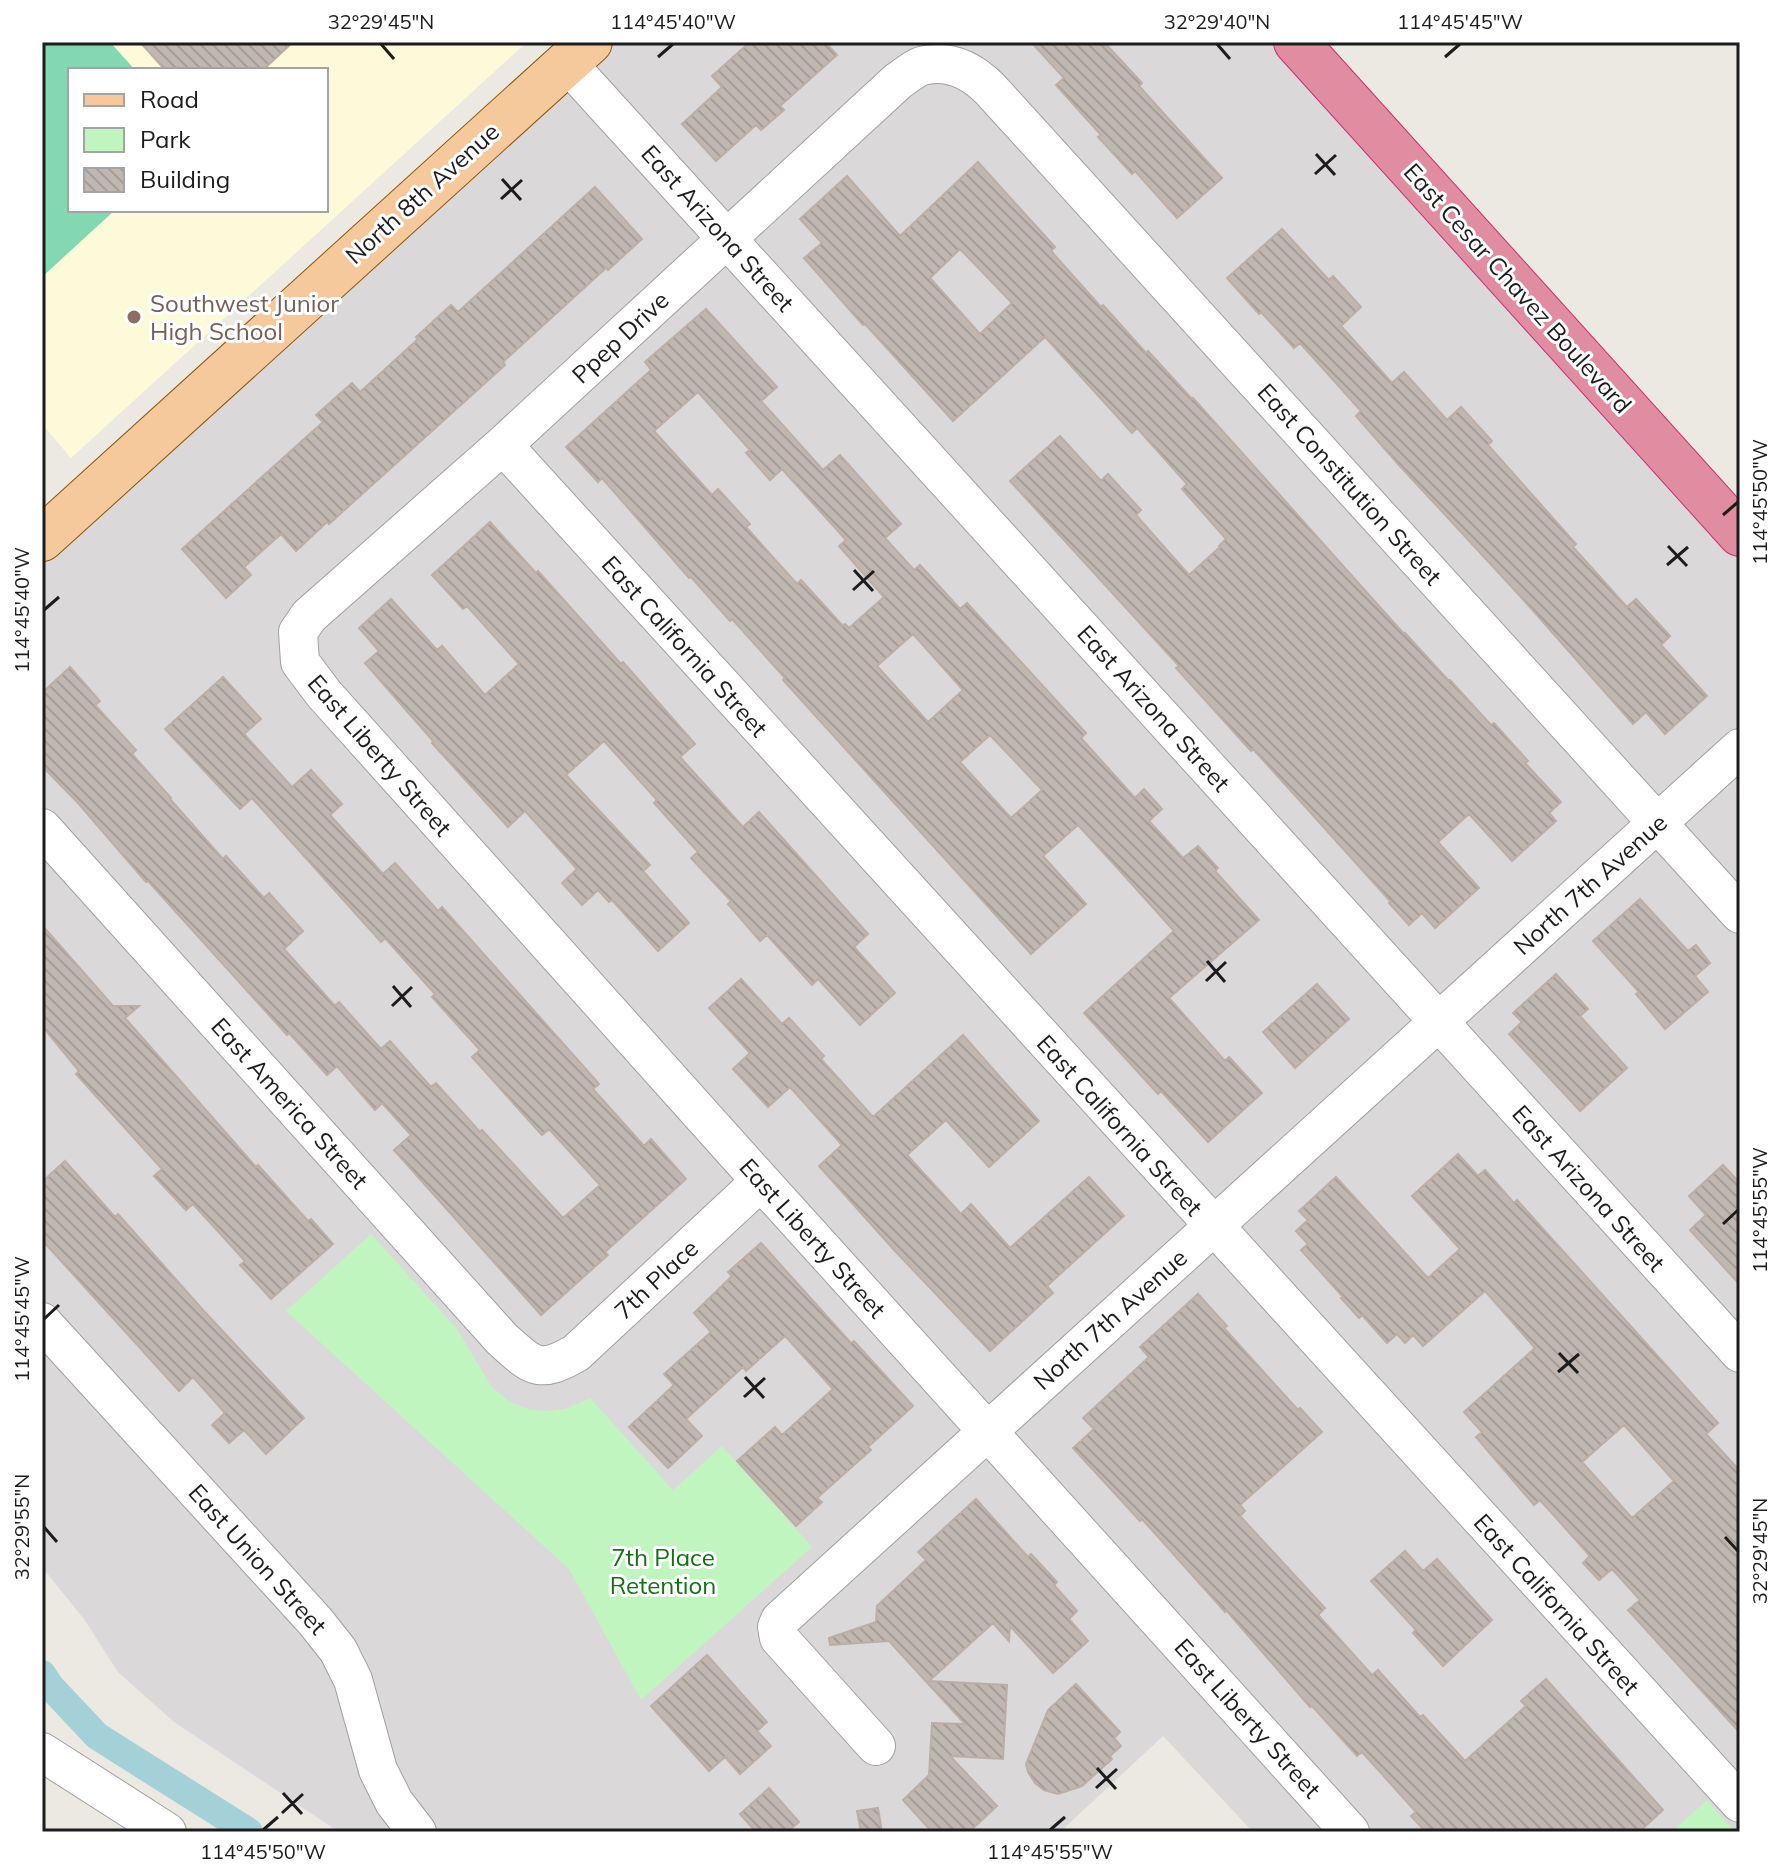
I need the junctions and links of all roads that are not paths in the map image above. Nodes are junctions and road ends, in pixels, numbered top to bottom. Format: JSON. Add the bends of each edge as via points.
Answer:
{"nodes":[{"id":1,"x":1296,"y":42,"type":"edge"},
{"id":2,"x":579,"y":52,"type":"edge"},
{"id":3,"x":953,"y":65,"type":"joint"},
{"id":4,"x":727,"y":238,"type":"junction"},
{"id":5,"x":503,"y":445,"type":"junction"},
{"id":6,"x":1740,"y":534,"type":"edge"},
{"id":7,"x":42,"y":539,"type":"edge"},
{"id":8,"x":298,"y":632,"type":"joint"},
{"id":9,"x":1740,"y":748,"type":"edge"},
{"id":10,"x":1657,"y":822,"type":"junction"},
{"id":11,"x":42,"y":828,"type":"edge"},
{"id":12,"x":1740,"y":914,"type":"edge"},
{"id":13,"x":1439,"y":1021,"type":"junction"},
{"id":14,"x":761,"y":1181,"type":"junction"},
{"id":15,"x":1213,"y":1227,"type":"junction"},
{"id":16,"x":42,"y":1322,"type":"edge"},
{"id":17,"x":1740,"y":1353,"type":"edge"},
{"id":18,"x":545,"y":1366,"type":"joint"},
{"id":19,"x":987,"y":1430,"type":"junction"},
{"id":20,"x":876,"y":1746,"type":"dead end"},
{"id":21,"x":42,"y":1752,"type":"edge"},
{"id":22,"x":1740,"y":1803,"type":"edge"},
{"id":23,"x":167,"y":1832,"type":"edge"},
{"id":24,"x":417,"y":1832,"type":"edge"},
{"id":25,"x":1350,"y":1832,"type":"edge"}],
"edges":[{"from":1,"to":6,"type":"highway","name":"East Cesar Chavez Boulevard"},
{"from":2,"to":4,"type":"street","name":"East Arizona Street"},
{"from":2,"to":7,"type":"main road","name":"North 8th Avenue"},
{"from":3,"to":4,"type":"street","name":"Ppep Drive","via":[[924,65],[898,81]]},
{"from":3,"to":10,"type":"street","name":"East Constitution Street","via":[[990,89]]},
{"from":4,"to":5,"type":"street","name":"Ppep Drive"},
{"from":4,"to":13,"type":"street","name":"East Arizona Street"},
{"from":5,"to":8,"type":"street","name":"Ppep Drive","via":[[309,616]]},
{"from":5,"to":15,"type":"street","name":"East California Street"},
{"from":8,"to":14,"type":"street","name":"East Liberty Street","via":[[300,662],[324,694]]},
{"from":9,"to":10,"type":"street","name":"North 7th Avenue"},
{"from":10,"to":12,"type":"street","name":"East Constitution Street"},
{"from":10,"to":13,"type":"street","name":"North 7th Avenue"},
{"from":11,"to":18,"type":"street","name":"East America Street","via":[[502,1339],[533,1364]]},
{"from":13,"to":15,"type":"street","name":"North 7th Avenue"},
{"from":13,"to":17,"type":"street","name":"East Arizona Street"},
{"from":14,"to":18,"type":"street","name":"7th Place","via":[[576,1353]]},
{"from":14,"to":19,"type":"street","name":"East Liberty Street"},
{"from":15,"to":19,"type":"street","name":"North 7th Avenue"},
{"from":15,"to":22,"type":"street","name":"East California Street"},
{"from":16,"to":24,"type":"street","name":"East Union Street","via":[[338,1650],[353,1680],[378,1770]]},
{"from":19,"to":20,"type":"street","name":"North 7th Avenue","via":[[777,1627],[779,1638]]},
{"from":19,"to":25,"type":"street","name":"East Liberty Street"},
{"from":21,"to":23,"type":"street"}]}
